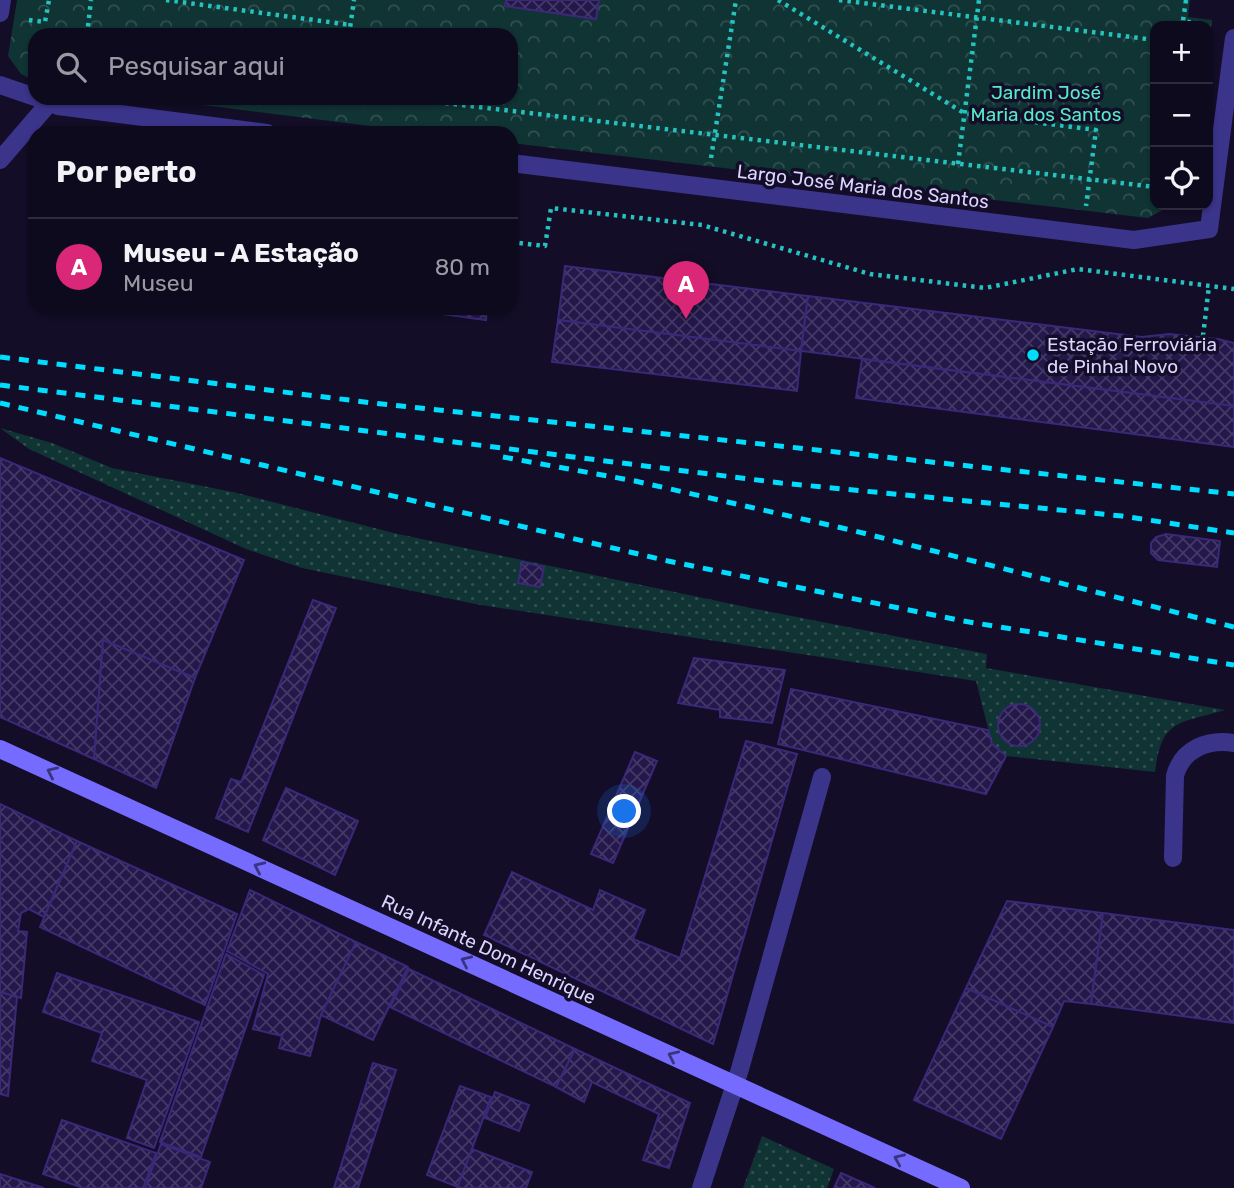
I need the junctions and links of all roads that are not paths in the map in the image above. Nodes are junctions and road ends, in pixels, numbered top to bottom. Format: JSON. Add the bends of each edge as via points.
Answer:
{"nodes":[{"id":1,"x":2,"y":0,"type":"edge"},
{"id":2,"x":0,"y":13,"type":"edge"},
{"id":3,"x":1234,"y":38,"type":"edge"},
{"id":4,"x":0,"y":85,"type":"edge"},
{"id":5,"x":28,"y":95,"type":"edge"},
{"id":6,"x":37,"y":105,"type":"edge"},
{"id":7,"x":56,"y":105,"type":"edge"},
{"id":8,"x":213,"y":126,"type":"edge"},
{"id":9,"x":0,"y":160,"type":"edge"},
{"id":10,"x":518,"y":164,"type":"edge"},
{"id":11,"x":1234,"y":743,"type":"edge"},
{"id":12,"x":0,"y":749,"type":"edge"},
{"id":13,"x":822,"y":777,"type":"dead end"},
{"id":14,"x":1174,"y":858,"type":"dead end"},
{"id":15,"x":735,"y":1085,"type":"junction"},
{"id":16,"x":701,"y":1188,"type":"edge"},
{"id":17,"x":961,"y":1188,"type":"edge"}],
"edges":[{"from":1,"to":2,"type":"street"},
{"from":3,"to":10,"type":"street","name":"Largo José Maria dos Santos","via":[[1209,229],[1134,240]]},
{"from":4,"to":5,"type":"street"},
{"from":6,"to":9,"type":"street"},
{"from":7,"to":8,"type":"street"},
{"from":11,"to":14,"type":"street","via":[[1198,747],[1179,763]]},
{"from":15,"to":12,"type":"street","name":"Rua Infante Dom Henrique","one_way":true},
{"from":13,"to":15,"type":"street"},
{"from":15,"to":16,"type":"street"},
{"from":17,"to":15,"type":"street","name":"Rua Infante Dom Henrique","one_way":true}]}
